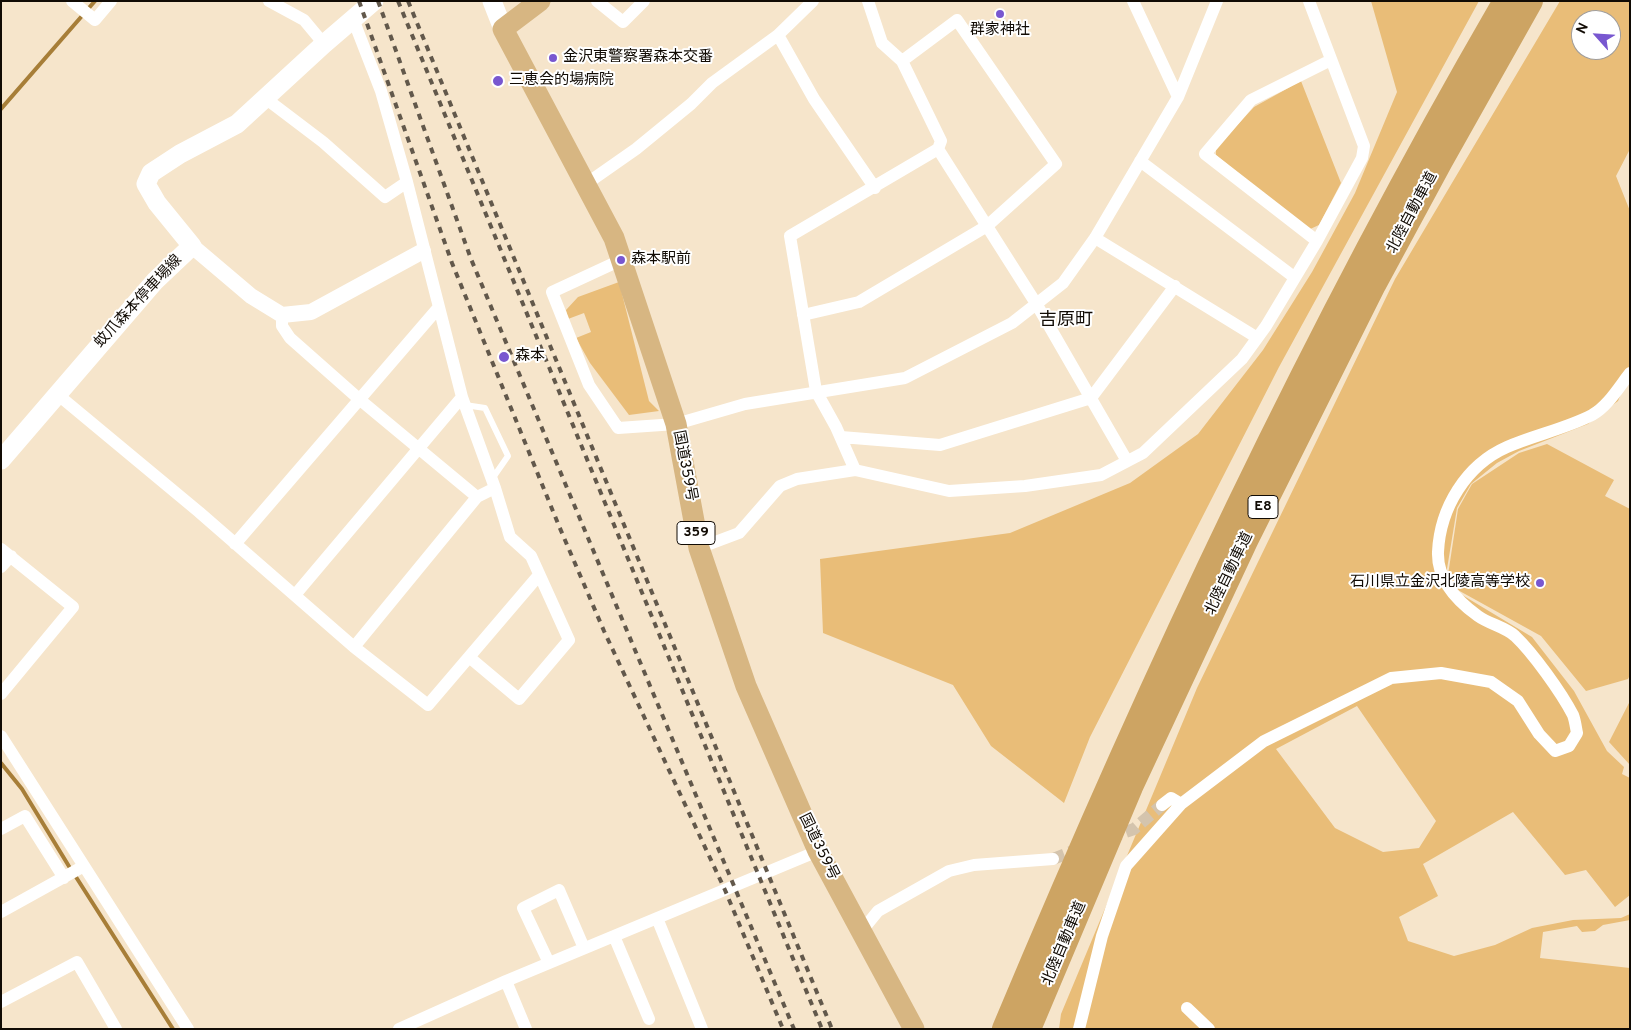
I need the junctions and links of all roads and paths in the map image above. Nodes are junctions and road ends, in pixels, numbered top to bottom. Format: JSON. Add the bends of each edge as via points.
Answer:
{"nodes":[{"id":1,"x":110,"y":1,"type":"edge"},
{"id":2,"x":269,"y":1,"type":"edge"},
{"id":3,"x":374,"y":1,"type":"edge"},
{"id":4,"x":492,"y":1,"type":"edge"},
{"id":5,"x":540,"y":1,"type":"edge"},
{"id":6,"x":597,"y":1,"type":"edge"},
{"id":7,"x":644,"y":1,"type":"edge"},
{"id":8,"x":813,"y":1,"type":"edge"},
{"id":9,"x":868,"y":1,"type":"edge"},
{"id":10,"x":1133,"y":1,"type":"edge"},
{"id":11,"x":1309,"y":1,"type":"edge"},
{"id":12,"x":1505,"y":1,"type":"edge"},
{"id":13,"x":1530,"y":1,"type":"edge"},
{"id":14,"x":1214,"y":3,"type":"edge"},
{"id":15,"x":80,"y":8,"type":"edge"},
{"id":16,"x":352,"y":19,"type":"junction"},
{"id":17,"x":503,"y":29,"type":"junction"},
{"id":18,"x":778,"y":35,"type":"junction"},
{"id":19,"x":324,"y":44,"type":"junction"},
{"id":20,"x":1331,"y":60,"type":"junction"},
{"id":21,"x":902,"y":61,"type":"junction"},
{"id":22,"x":1178,"y":97,"type":"junction"},
{"id":23,"x":265,"y":98,"type":"junction"},
{"id":24,"x":938,"y":149,"type":"junction"},
{"id":25,"x":1140,"y":161,"type":"junction"},
{"id":26,"x":407,"y":182,"type":"junction"},
{"id":27,"x":586,"y":184,"type":"junction"},
{"id":28,"x":874,"y":188,"type":"junction"},
{"id":29,"x":987,"y":226,"type":"junction"},
{"id":30,"x":1095,"y":238,"type":"junction"},
{"id":31,"x":1318,"y":241,"type":"junction"},
{"id":32,"x":192,"y":246,"type":"junction"},
{"id":33,"x":424,"y":251,"type":"junction"},
{"id":34,"x":621,"y":260,"type":"junction"},
{"id":35,"x":1294,"y":277,"type":"junction"},
{"id":36,"x":1176,"y":286,"type":"junction"},
{"id":37,"x":1037,"y":305,"type":"junction"},
{"id":38,"x":439,"y":307,"type":"junction"},
{"id":39,"x":803,"y":314,"type":"junction"},
{"id":40,"x":282,"y":315,"type":"junction"},
{"id":41,"x":1256,"y":337,"type":"junction"},
{"id":42,"x":1630,"y":373,"type":"edge"},
{"id":43,"x":816,"y":391,"type":"junction"},
{"id":44,"x":57,"y":394,"type":"junction"},
{"id":45,"x":1091,"y":398,"type":"junction"},
{"id":46,"x":359,"y":399,"type":"junction"},
{"id":47,"x":464,"y":401,"type":"junction"},
{"id":48,"x":676,"y":424,"type":"junction"},
{"id":49,"x":841,"y":437,"type":"junction"},
{"id":50,"x":418,"y":448,"type":"junction"},
{"id":51,"x":1,"y":460,"type":"edge"},
{"id":52,"x":1126,"y":461,"type":"junction"},
{"id":53,"x":855,"y":470,"type":"junction"},
{"id":54,"x":493,"y":483,"type":"junction"},
{"id":55,"x":477,"y":497,"type":"junction"},
{"id":56,"x":235,"y":544,"type":"junction"},
{"id":57,"x":699,"y":548,"type":"junction"},
{"id":58,"x":6,"y":553,"type":"edge"},
{"id":59,"x":1,"y":567,"type":"edge"},
{"id":60,"x":539,"y":575,"type":"junction"},
{"id":61,"x":295,"y":595,"type":"junction"},
{"id":62,"x":354,"y":647,"type":"junction"},
{"id":63,"x":468,"y":658,"type":"junction"},
{"id":64,"x":1,"y":694,"type":"edge"},
{"id":65,"x":1,"y":736,"type":"edge"},
{"id":66,"x":1181,"y":804,"type":"junction"},
{"id":67,"x":1162,"y":805,"type":"tunnel mouth"},
{"id":68,"x":1,"y":829,"type":"edge"},
{"id":69,"x":818,"y":851,"type":"junction"},
{"id":70,"x":1053,"y":859,"type":"tunnel mouth"},
{"id":71,"x":84,"y":866,"type":"junction"},
{"id":72,"x":64,"y":878,"type":"junction"},
{"id":73,"x":1,"y":912,"type":"edge"},
{"id":74,"x":657,"y":918,"type":"junction"},
{"id":75,"x":861,"y":932,"type":"junction"},
{"id":76,"x":614,"y":936,"type":"junction"},
{"id":77,"x":584,"y":948,"type":"junction"},
{"id":78,"x":549,"y":963,"type":"junction"},
{"id":79,"x":506,"y":981,"type":"junction"},
{"id":80,"x":1,"y":1002,"type":"edge"},
{"id":81,"x":1186,"y":1008,"type":"dead end"},
{"id":82,"x":648,"y":1019,"type":"dead end"},
{"id":83,"x":1005,"y":1028,"type":"edge"},
{"id":84,"x":116,"y":1029,"type":"edge"},
{"id":85,"x":188,"y":1029,"type":"edge"},
{"id":86,"x":399,"y":1029,"type":"edge"},
{"id":87,"x":526,"y":1029,"type":"edge"},
{"id":88,"x":702,"y":1029,"type":"edge"},
{"id":89,"x":914,"y":1029,"type":"edge"},
{"id":90,"x":1029,"y":1029,"type":"edge"},
{"id":91,"x":1079,"y":1029,"type":"edge"},
{"id":92,"x":1209,"y":1029,"type":"edge"}],
"edges":[{"from":1,"to":15,"type":"street","via":[[95,20]]},
{"from":2,"to":19,"type":"street","via":[[304,20]]},
{"from":3,"to":16,"type":"main road","name":"蚊爪森本停車場線"},
{"from":4,"to":17,"type":"main road"},
{"from":5,"to":17,"type":"highway"},
{"from":6,"to":7,"type":"street","via":[[623,22]]},
{"from":8,"to":18,"type":"street"},
{"from":9,"to":21,"type":"street","via":[[882,43]]},
{"from":10,"to":22,"type":"street"},
{"from":11,"to":20,"type":"street"},
{"from":12,"to":83,"type":"highway","name":"北陸自動車道","number":"E8","via":[[1355,272],[1224,532],[1115,769]]},
{"from":13,"to":90,"type":"highway","name":"北陸自動車道","number":"E8","via":[[1374,285],[1251,532],[1131,787]]},
{"from":14,"to":22,"type":"street"},
{"from":16,"to":19,"type":"main road","name":"蚊爪森本停車場線"},
{"from":16,"to":26,"type":"street","via":[[381,91]]},
{"from":17,"to":27,"type":"highway","name":"国道359号","number":"359"},
{"from":18,"to":27,"type":"street","via":[[712,83],[636,149]]},
{"from":18,"to":28,"type":"street","via":[[814,98]]},
{"from":19,"to":23,"type":"main road","name":"蚊爪森本停車場線"},
{"from":20,"to":31,"type":"street","via":[[1364,146],[1362,158]]},
{"from":20,"to":31,"type":"street","via":[[1251,100],[1205,154]]},
{"from":21,"to":24,"type":"street","via":[[941,141]]},
{"from":21,"to":29,"type":"street","via":[[957,20],[1056,164]]},
{"from":22,"to":25,"type":"street"},
{"from":23,"to":26,"type":"street","via":[[323,142],[385,197]]},
{"from":23,"to":32,"type":"main road","name":"蚊爪森本停車場線","via":[[237,124],[151,173],[146,184]]},
{"from":24,"to":28,"type":"street"},
{"from":24,"to":29,"type":"street"},
{"from":25,"to":30,"type":"street"},
{"from":25,"to":35,"type":"street"},
{"from":26,"to":33,"type":"street"},
{"from":27,"to":34,"type":"highway","name":"国道359号","number":"359","via":[[614,238]]},
{"from":28,"to":39,"type":"street","via":[[790,236]]},
{"from":29,"to":37,"type":"street"},
{"from":29,"to":39,"type":"street","via":[[859,302]]},
{"from":30,"to":36,"type":"street"},
{"from":30,"to":37,"type":"street","via":[[1063,283]]},
{"from":31,"to":35,"type":"street"},
{"from":32,"to":40,"type":"street","via":[[251,296]]},
{"from":32,"to":44,"type":"main road","name":"蚊爪森本停車場線","via":[[155,281]]},
{"from":33,"to":38,"type":"street"},
{"from":33,"to":40,"type":"street","via":[[311,312]]},
{"from":34,"to":48,"type":"highway","name":"国道359号","number":"359"},
{"from":34,"to":48,"type":"street","via":[[552,292],[589,385],[618,428]]},
{"from":35,"to":41,"type":"street","via":[[1266,326]]},
{"from":36,"to":41,"type":"street"},
{"from":36,"to":45,"type":"street"},
{"from":37,"to":43,"type":"street","via":[[1012,323],[905,378]]},
{"from":37,"to":45,"type":"street"},
{"from":38,"to":46,"type":"street"},
{"from":38,"to":47,"type":"street"},
{"from":39,"to":43,"type":"street"},
{"from":40,"to":46,"type":"street","via":[[282,326],[290,338]]},
{"from":41,"to":52,"type":"street","via":[[1242,359],[1196,404],[1143,453]]},
{"from":42,"to":66,"type":"street","via":[[1611,398],[1592,414],[1505,448],[1474,468],[1448,508],[1438,550],[1438,564],[1444,583],[1479,616],[1514,634],[1574,716],[1577,734],[1569,746],[1556,751],[1539,734],[1518,702],[1491,682],[1441,673],[1391,678],[1264,741]]},
{"from":43,"to":48,"type":"street","via":[[745,404]]},
{"from":43,"to":49,"type":"street"},
{"from":44,"to":51,"type":"main road","name":"蚊爪森本停車場線"},
{"from":44,"to":56,"type":"street"},
{"from":45,"to":49,"type":"street","via":[[940,445]]},
{"from":45,"to":52,"type":"street"},
{"from":46,"to":50,"type":"street"},
{"from":46,"to":56,"type":"street"},
{"from":47,"to":50,"type":"street"},
{"from":47,"to":54,"type":"street"},
{"from":47,"to":54,"type":"lane","via":[[485,408],[508,456]]},
{"from":48,"to":57,"type":"highway","name":"国道359号","number":"359"},
{"from":49,"to":53,"type":"street"},
{"from":50,"to":55,"type":"street"},
{"from":50,"to":61,"type":"street"},
{"from":52,"to":53,"type":"street","via":[[1101,475],[1025,486],[949,491]]},
{"from":53,"to":57,"type":"street","via":[[797,479],[780,486],[739,533]]},
{"from":54,"to":55,"type":"street"},
{"from":54,"to":60,"type":"street","via":[[510,537],[531,556]]},
{"from":55,"to":62,"type":"street"},
{"from":56,"to":61,"type":"street"},
{"from":57,"to":69,"type":"highway","name":"国道359号","number":"359","via":[[746,686]]},
{"from":58,"to":59,"type":"street"},
{"from":58,"to":64,"type":"street","via":[[73,606]]},
{"from":60,"to":63,"type":"street"},
{"from":60,"to":63,"type":"street","via":[[569,640],[519,699]]},
{"from":61,"to":62,"type":"street"},
{"from":62,"to":63,"type":"street","via":[[428,705]]},
{"from":65,"to":71,"type":"street"},
{"from":66,"to":67,"type":"street","via":[[1170,798]]},
{"from":66,"to":91,"type":"street","via":[[1126,866],[1102,936]]},
{"from":68,"to":72,"type":"street","via":[[25,816]]},
{"from":69,"to":74,"type":"street"},
{"from":69,"to":75,"type":"highway","name":"国道359号","number":"359"},
{"from":70,"to":75,"type":"street","via":[[974,865],[949,872],[878,912]]},
{"from":71,"to":72,"type":"street"},
{"from":71,"to":85,"type":"street"},
{"from":72,"to":73,"type":"street"},
{"from":74,"to":76,"type":"street"},
{"from":74,"to":88,"type":"street"},
{"from":75,"to":89,"type":"highway","name":"国道359号","number":"359"},
{"from":76,"to":77,"type":"street"},
{"from":76,"to":82,"type":"street"},
{"from":77,"to":78,"type":"street"},
{"from":77,"to":78,"type":"street","via":[[559,890],[523,908]]},
{"from":78,"to":79,"type":"street"},
{"from":79,"to":86,"type":"street"},
{"from":79,"to":87,"type":"street"},
{"from":80,"to":84,"type":"street","via":[[77,962]]},
{"from":81,"to":92,"type":"street"}]}
